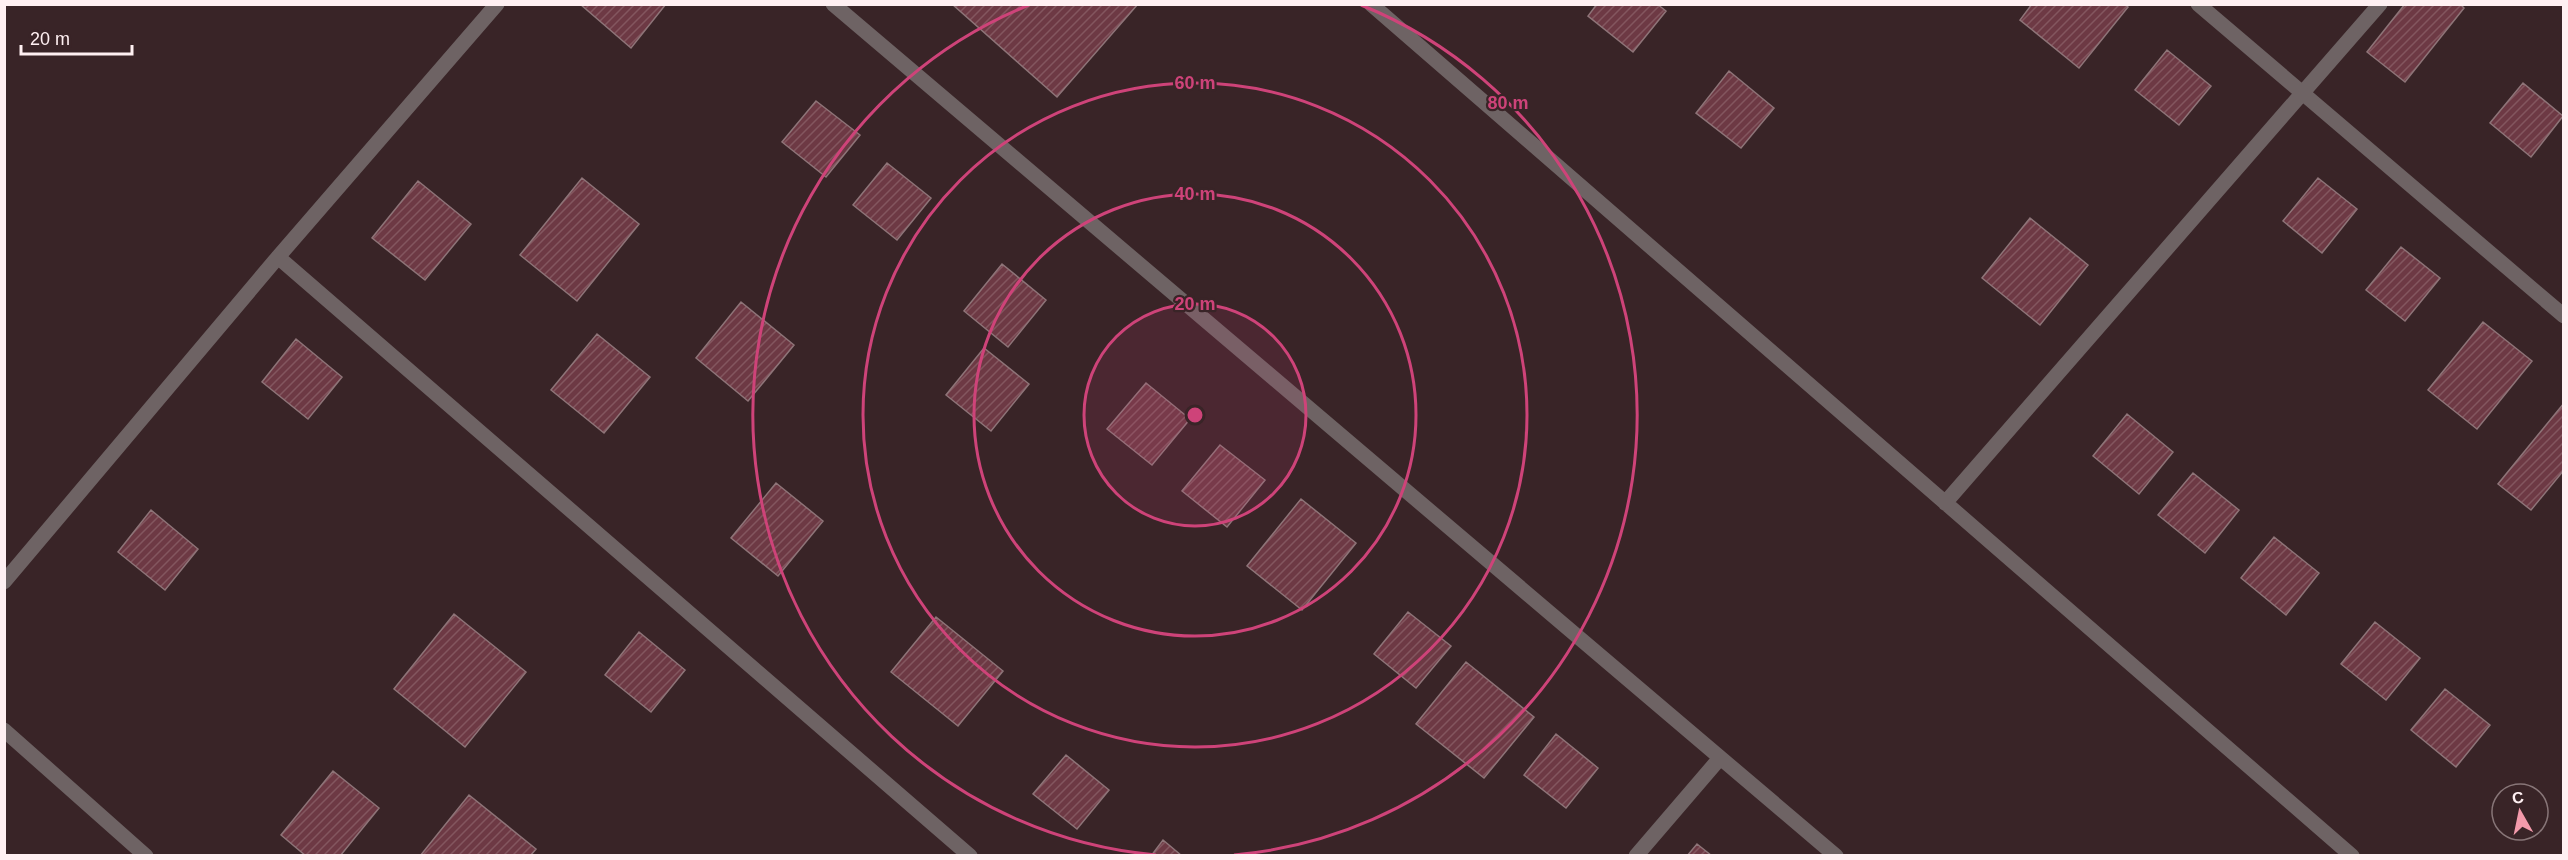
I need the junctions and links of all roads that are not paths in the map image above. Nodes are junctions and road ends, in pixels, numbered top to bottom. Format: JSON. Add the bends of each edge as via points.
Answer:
{"nodes":[{"id":1,"x":497,"y":4,"type":"edge"},
{"id":2,"x":834,"y":4,"type":"edge"},
{"id":3,"x":1371,"y":4,"type":"edge"},
{"id":4,"x":2198,"y":4,"type":"edge"},
{"id":5,"x":2380,"y":4,"type":"edge"},
{"id":6,"x":2302,"y":94,"type":"junction"},
{"id":7,"x":278,"y":257,"type":"junction"},
{"id":8,"x":2564,"y":316,"type":"edge"},
{"id":9,"x":1945,"y":503,"type":"junction"},
{"id":10,"x":4,"y":582,"type":"edge"},
{"id":11,"x":4,"y":730,"type":"edge"},
{"id":12,"x":1720,"y":758,"type":"junction"},
{"id":13,"x":146,"y":855,"type":"edge"},
{"id":14,"x":970,"y":855,"type":"edge"},
{"id":15,"x":1636,"y":855,"type":"edge"},
{"id":16,"x":1836,"y":855,"type":"edge"},
{"id":17,"x":2352,"y":855,"type":"edge"}],
"edges":[{"from":1,"to":7,"type":"lane"},
{"from":2,"to":12,"type":"lane"},
{"from":3,"to":9,"type":"lane"},
{"from":4,"to":6,"type":"lane"},
{"from":5,"to":6,"type":"lane"},
{"from":6,"to":8,"type":"lane"},
{"from":6,"to":9,"type":"lane"},
{"from":7,"to":10,"type":"lane"},
{"from":7,"to":14,"type":"lane"},
{"from":9,"to":17,"type":"lane"},
{"from":11,"to":13,"type":"lane"},
{"from":12,"to":15,"type":"lane"},
{"from":12,"to":16,"type":"lane"}]}
